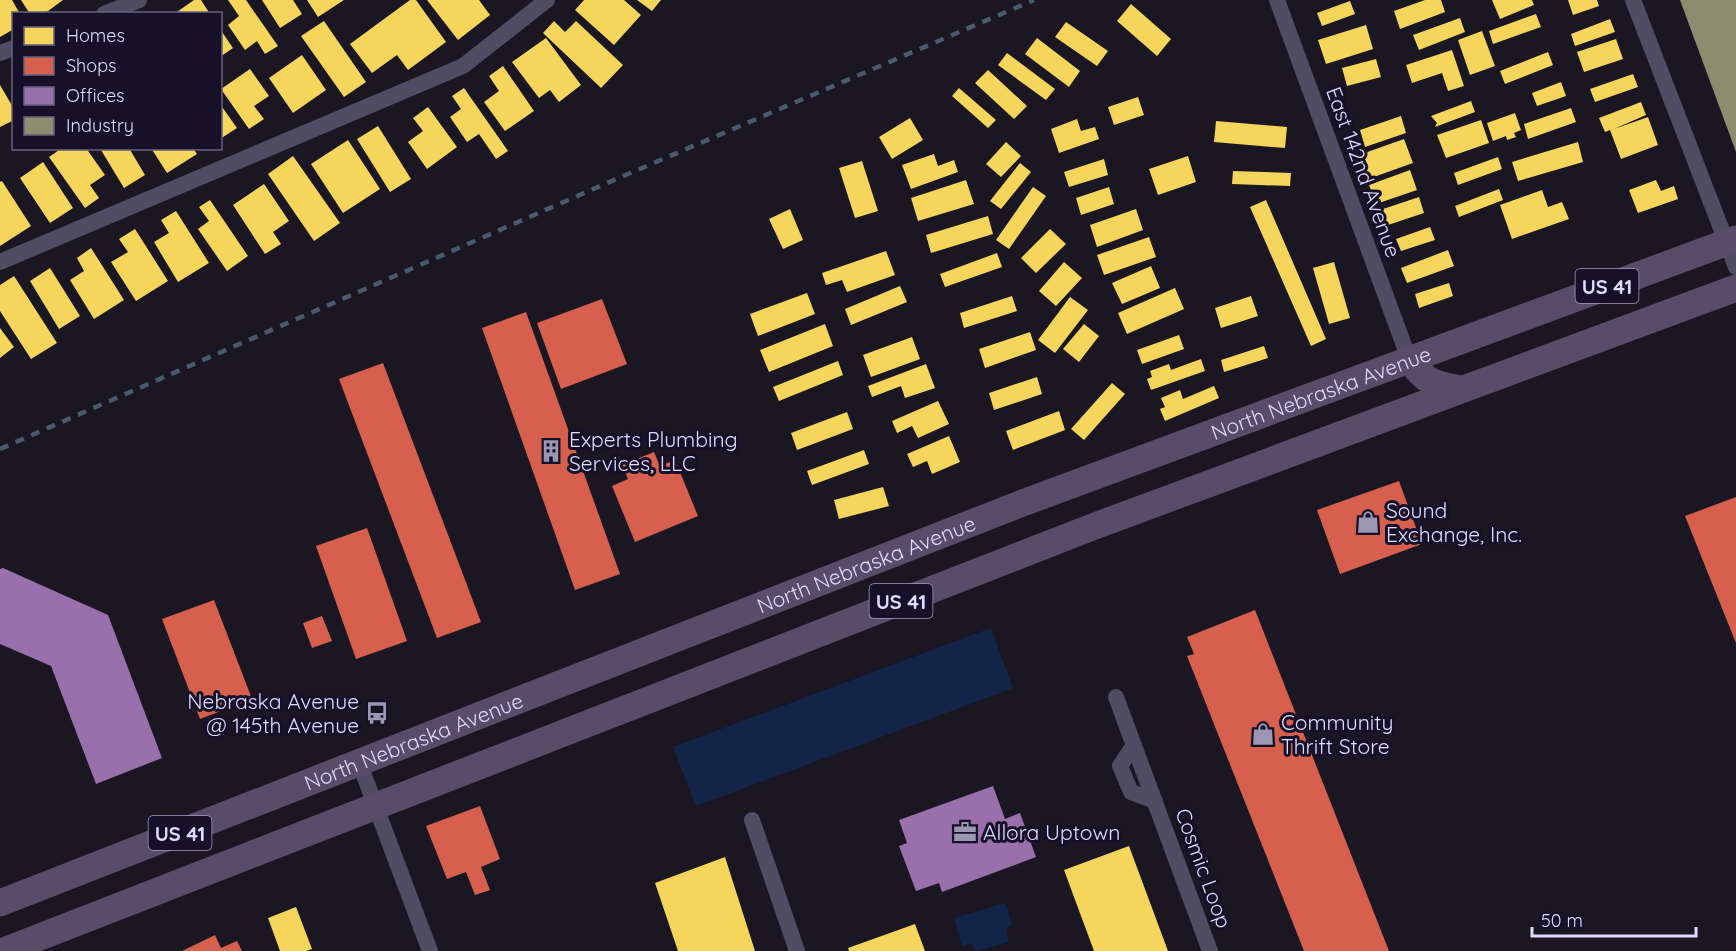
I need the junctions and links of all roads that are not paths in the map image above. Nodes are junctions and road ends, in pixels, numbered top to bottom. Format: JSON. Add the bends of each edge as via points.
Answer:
{"nodes":[{"id":1,"x":139,"y":0,"type":"edge"},
{"id":2,"x":547,"y":0,"type":"edge"},
{"id":3,"x":1277,"y":0,"type":"edge"},
{"id":4,"x":1633,"y":0,"type":"edge"},
{"id":5,"x":109,"y":12,"type":"edge"},
{"id":6,"x":1732,"y":240,"type":"edge"},
{"id":7,"x":0,"y":262,"type":"edge"},
{"id":8,"x":1736,"y":267,"type":"edge"},
{"id":9,"x":1736,"y":288,"type":"edge"},
{"id":10,"x":1409,"y":359,"type":"junction"},
{"id":11,"x":1460,"y":389,"type":"junction"},
{"id":12,"x":1116,"y":697,"type":"dead end"},
{"id":13,"x":359,"y":762,"type":"junction"},
{"id":14,"x":375,"y":805,"type":"junction"},
{"id":15,"x":752,"y":820,"type":"dead end"},
{"id":16,"x":0,"y":903,"type":"edge"},
{"id":17,"x":4,"y":951,"type":"edge"},
{"id":18,"x":430,"y":951,"type":"edge"},
{"id":19,"x":797,"y":951,"type":"edge"},
{"id":20,"x":1210,"y":951,"type":"edge"}],
"edges":[{"from":1,"to":5,"type":"street"},
{"from":2,"to":7,"type":"street","via":[[464,66]]},
{"from":3,"to":10,"type":"street","name":"East 142nd Avenue"},
{"from":4,"to":6,"type":"street"},
{"from":6,"to":8,"type":"street"},
{"from":6,"to":10,"type":"main road","name":"North Nebraska Avenue","number":"US 41"},
{"from":9,"to":11,"type":"main road","number":"US 41"},
{"from":10,"to":11,"type":"main road","via":[[1434,384]]},
{"from":10,"to":13,"type":"main road","name":"North Nebraska Avenue","number":"US 41","via":[[1020,504]]},
{"from":11,"to":14,"type":"main road","number":"US 41"},
{"from":12,"to":20,"type":"street","name":"Cosmic Loop","via":[[1134,745],[1120,766],[1131,792],[1155,801]]},
{"from":13,"to":14,"type":"street"},
{"from":13,"to":16,"type":"main road","name":"North Nebraska Avenue","number":"US 41"},
{"from":14,"to":17,"type":"main road","number":"US 41"},
{"from":14,"to":18,"type":"street"},
{"from":15,"to":19,"type":"street"}]}
